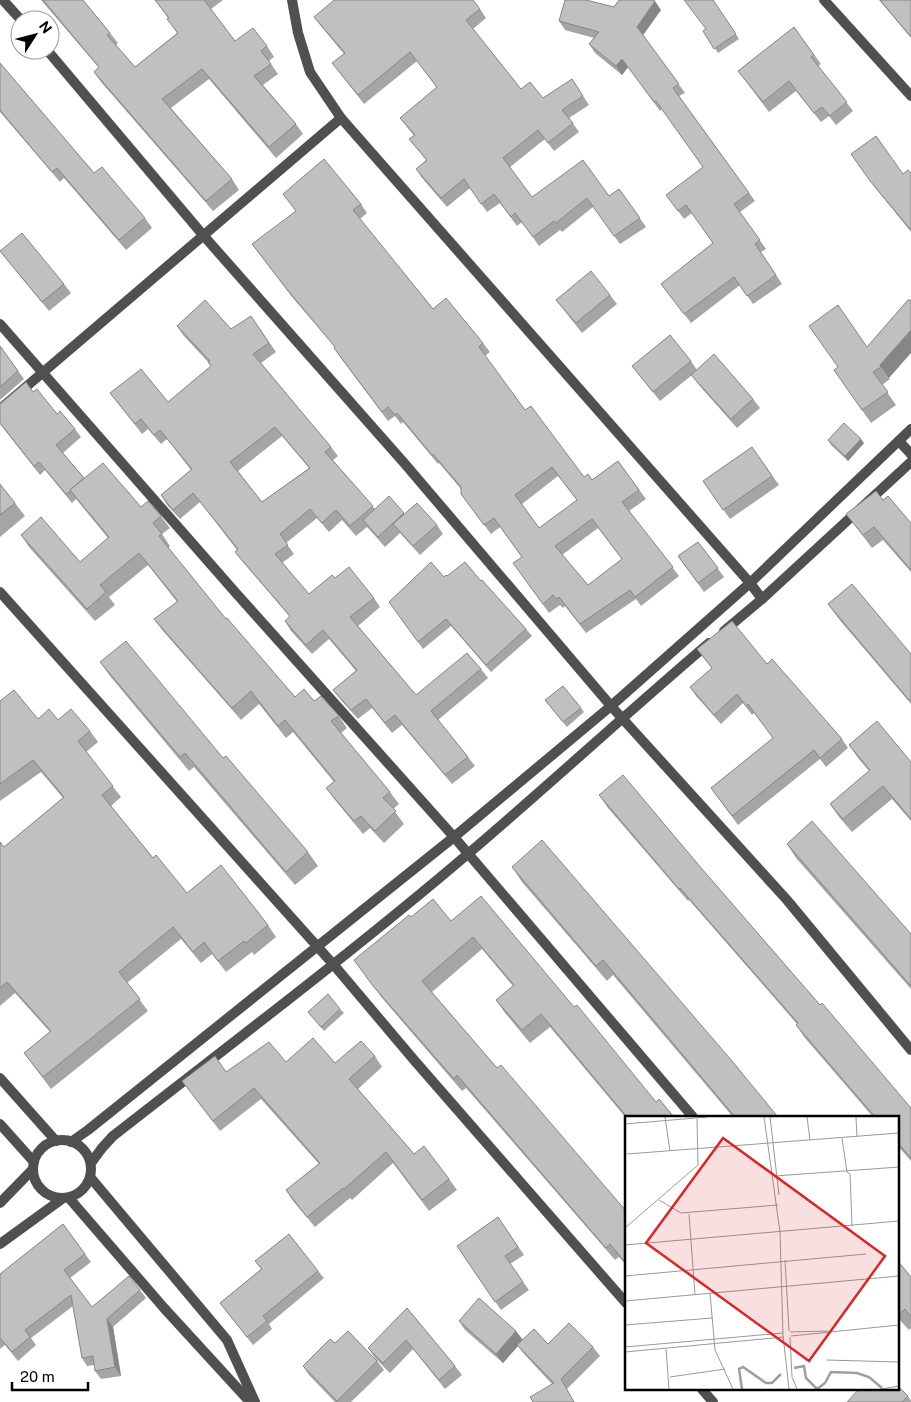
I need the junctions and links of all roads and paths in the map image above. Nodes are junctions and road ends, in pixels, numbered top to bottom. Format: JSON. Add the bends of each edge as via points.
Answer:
{"nodes":[{"id":1,"x":3,"y":0,"type":"edge"},
{"id":2,"x":292,"y":0,"type":"edge"},
{"id":3,"x":824,"y":0,"type":"edge"},
{"id":4,"x":12,"y":10,"type":"edge"},
{"id":5,"x":55,"y":60,"type":"edge"},
{"id":6,"x":911,"y":96,"type":"edge"},
{"id":7,"x":341,"y":118,"type":"junction"},
{"id":8,"x":203,"y":235,"type":"junction"},
{"id":9,"x":0,"y":324,"type":"edge"},
{"id":10,"x":42,"y":373,"type":"junction"},
{"id":11,"x":0,"y":409,"type":"edge"},
{"id":12,"x":911,"y":429,"type":"edge"},
{"id":13,"x":899,"y":441,"type":"junction"},
{"id":14,"x":911,"y":454,"type":"edge"},
{"id":15,"x":911,"y":462,"type":"edge"},
{"id":16,"x":750,"y":584,"type":"junction"},
{"id":17,"x":0,"y":592,"type":"edge"},
{"id":18,"x":762,"y":599,"type":"junction"},
{"id":19,"x":611,"y":706,"type":"junction"},
{"id":20,"x":622,"y":718,"type":"junction"},
{"id":21,"x":454,"y":837,"type":"junction"},
{"id":22,"x":468,"y":853,"type":"junction"},
{"id":23,"x":316,"y":946,"type":"junction"},
{"id":24,"x":333,"y":964,"type":"junction"},
{"id":25,"x":911,"y":1050,"type":"edge"},
{"id":26,"x":0,"y":1078,"type":"edge"},
{"id":27,"x":693,"y":1116,"type":"edge"},
{"id":28,"x":0,"y":1124,"type":"edge"},
{"id":29,"x":56,"y":1141,"type":"junction"},
{"id":30,"x":71,"y":1142,"type":"junction"},
{"id":31,"x":91,"y":1163,"type":"junction"},
{"id":32,"x":34,"y":1165,"type":"junction"},
{"id":33,"x":90,"y":1177,"type":"junction"},
{"id":34,"x":66,"y":1198,"type":"junction"},
{"id":35,"x":0,"y":1203,"type":"edge"},
{"id":36,"x":0,"y":1244,"type":"edge"},
{"id":37,"x":625,"y":1302,"type":"edge"},
{"id":38,"x":703,"y":1390,"type":"edge"},
{"id":39,"x":250,"y":1402,"type":"edge"},
{"id":40,"x":255,"y":1402,"type":"edge"},
{"id":41,"x":713,"y":1402,"type":"edge"}],
"edges":[{"from":1,"to":4,"type":"street"},
{"from":2,"to":7,"type":"street","via":[[310,72]]},
{"from":3,"to":6,"type":"street"},
{"from":5,"to":8,"type":"street"},
{"from":7,"to":8,"type":"street"},
{"from":7,"to":16,"type":"street"},
{"from":8,"to":10,"type":"street"},
{"from":8,"to":19,"type":"street","via":[[405,464]]},
{"from":9,"to":10,"type":"street"},
{"from":10,"to":11,"type":"street"},
{"from":10,"to":21,"type":"street"},
{"from":12,"to":13,"type":"street"},
{"from":13,"to":14,"type":"street"},
{"from":13,"to":16,"type":"street"},
{"from":15,"to":18,"type":"street"},
{"from":16,"to":18,"type":"street"},
{"from":16,"to":19,"type":"street"},
{"from":17,"to":23,"type":"street"},
{"from":18,"to":20,"type":"street"},
{"from":19,"to":20,"type":"street"},
{"from":19,"to":21,"type":"street"},
{"from":20,"to":22,"type":"street"},
{"from":20,"to":25,"type":"street","via":[[787,900]]},
{"from":21,"to":22,"type":"street"},
{"from":21,"to":23,"type":"street"},
{"from":22,"to":24,"type":"street"},
{"from":22,"to":27,"type":"street"},
{"from":23,"to":24,"type":"street"},
{"from":23,"to":30,"type":"street"},
{"from":24,"to":31,"type":"street","via":[[113,1136]]},
{"from":24,"to":37,"type":"street"},
{"from":26,"to":29,"type":"street"},
{"from":28,"to":32,"type":"street"},
{"from":29,"to":30,"type":"street"},
{"from":29,"to":32,"type":"street","via":[[42,1148]]},
{"from":30,"to":31,"type":"street","via":[[80,1146]]},
{"from":31,"to":33,"type":"street"},
{"from":32,"to":34,"type":"street","via":[[41,1190],[54,1197]]},
{"from":32,"to":35,"type":"street"},
{"from":33,"to":34,"type":"street","via":[[84,1189]]},
{"from":33,"to":40,"type":"street","via":[[228,1340]]},
{"from":34,"to":36,"type":"street"},
{"from":34,"to":39,"type":"street"},
{"from":38,"to":41,"type":"street"}]}
